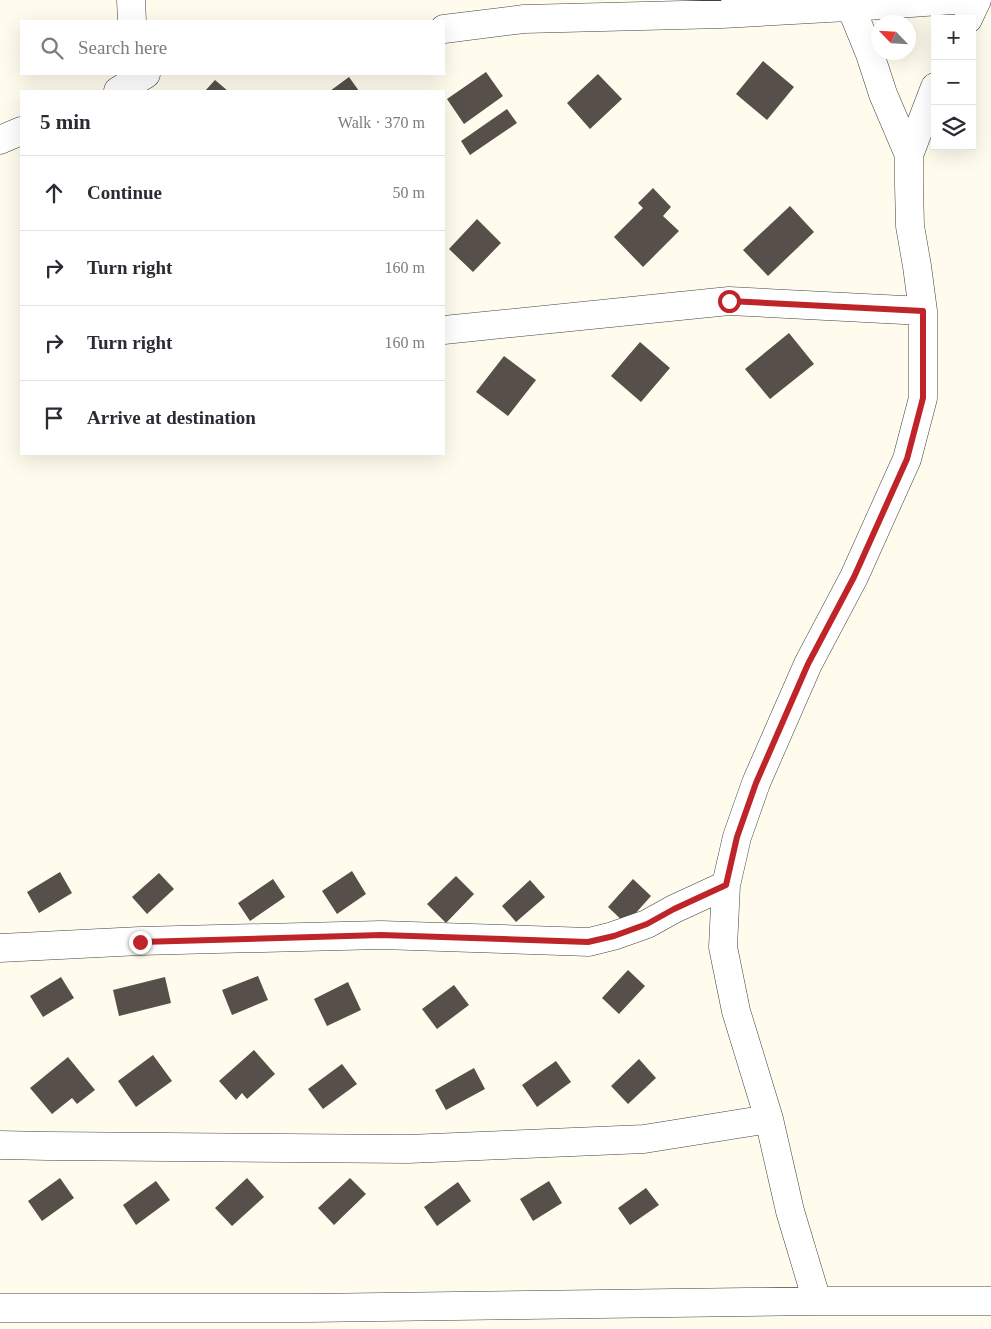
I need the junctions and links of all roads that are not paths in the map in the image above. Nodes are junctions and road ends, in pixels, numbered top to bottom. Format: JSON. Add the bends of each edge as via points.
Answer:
{"nodes":[{"id":1,"x":131,"y":0,"type":"edge"},
{"id":2,"x":953,"y":0,"type":"edge"},
{"id":3,"x":977,"y":0,"type":"edge"},
{"id":4,"x":849,"y":3,"type":"edge"},
{"id":5,"x":970,"y":15,"type":"edge"},
{"id":6,"x":132,"y":20,"type":"edge"},
{"id":7,"x":445,"y":28,"type":"edge"},
{"id":8,"x":931,"y":97,"type":"edge"},
{"id":9,"x":20,"y":131,"type":"edge"},
{"id":10,"x":0,"y":140,"type":"edge"},
{"id":11,"x":909,"y":155,"type":"junction"},
{"id":12,"x":923,"y":311,"type":"junction"},
{"id":13,"x":445,"y":330,"type":"edge"},
{"id":14,"x":726,"y":885,"type":"junction"},
{"id":15,"x":0,"y":948,"type":"edge"},
{"id":16,"x":769,"y":1119,"type":"junction"},
{"id":17,"x":0,"y":1145,"type":"edge"},
{"id":18,"x":817,"y":1301,"type":"junction"},
{"id":19,"x":991,"y":1301,"type":"edge"},
{"id":20,"x":0,"y":1308,"type":"edge"}],
"edges":[{"from":1,"to":6,"type":"street"},
{"from":2,"to":4,"type":"street"},
{"from":3,"to":5,"type":"street"},
{"from":4,"to":7,"type":"street","via":[[722,14],[524,20]]},
{"from":4,"to":11,"type":"street"},
{"from":8,"to":11,"type":"street"},
{"from":9,"to":10,"type":"street"},
{"from":11,"to":12,"type":"street","via":[[910,226]]},
{"from":12,"to":13,"type":"street","via":[[729,301]]},
{"from":12,"to":14,"type":"street","via":[[923,398],[907,459],[854,577],[808,664],[756,783],[737,837]]},
{"from":14,"to":15,"type":"street","via":[[647,924],[588,942],[381,935]]},
{"from":14,"to":16,"type":"street","via":[[723,947],[736,1011]]},
{"from":16,"to":17,"type":"street","via":[[644,1139],[408,1149]]},
{"from":16,"to":18,"type":"street","via":[[790,1211]]},
{"from":18,"to":19,"type":"street"},
{"from":18,"to":20,"type":"street","via":[[308,1308]]}]}
